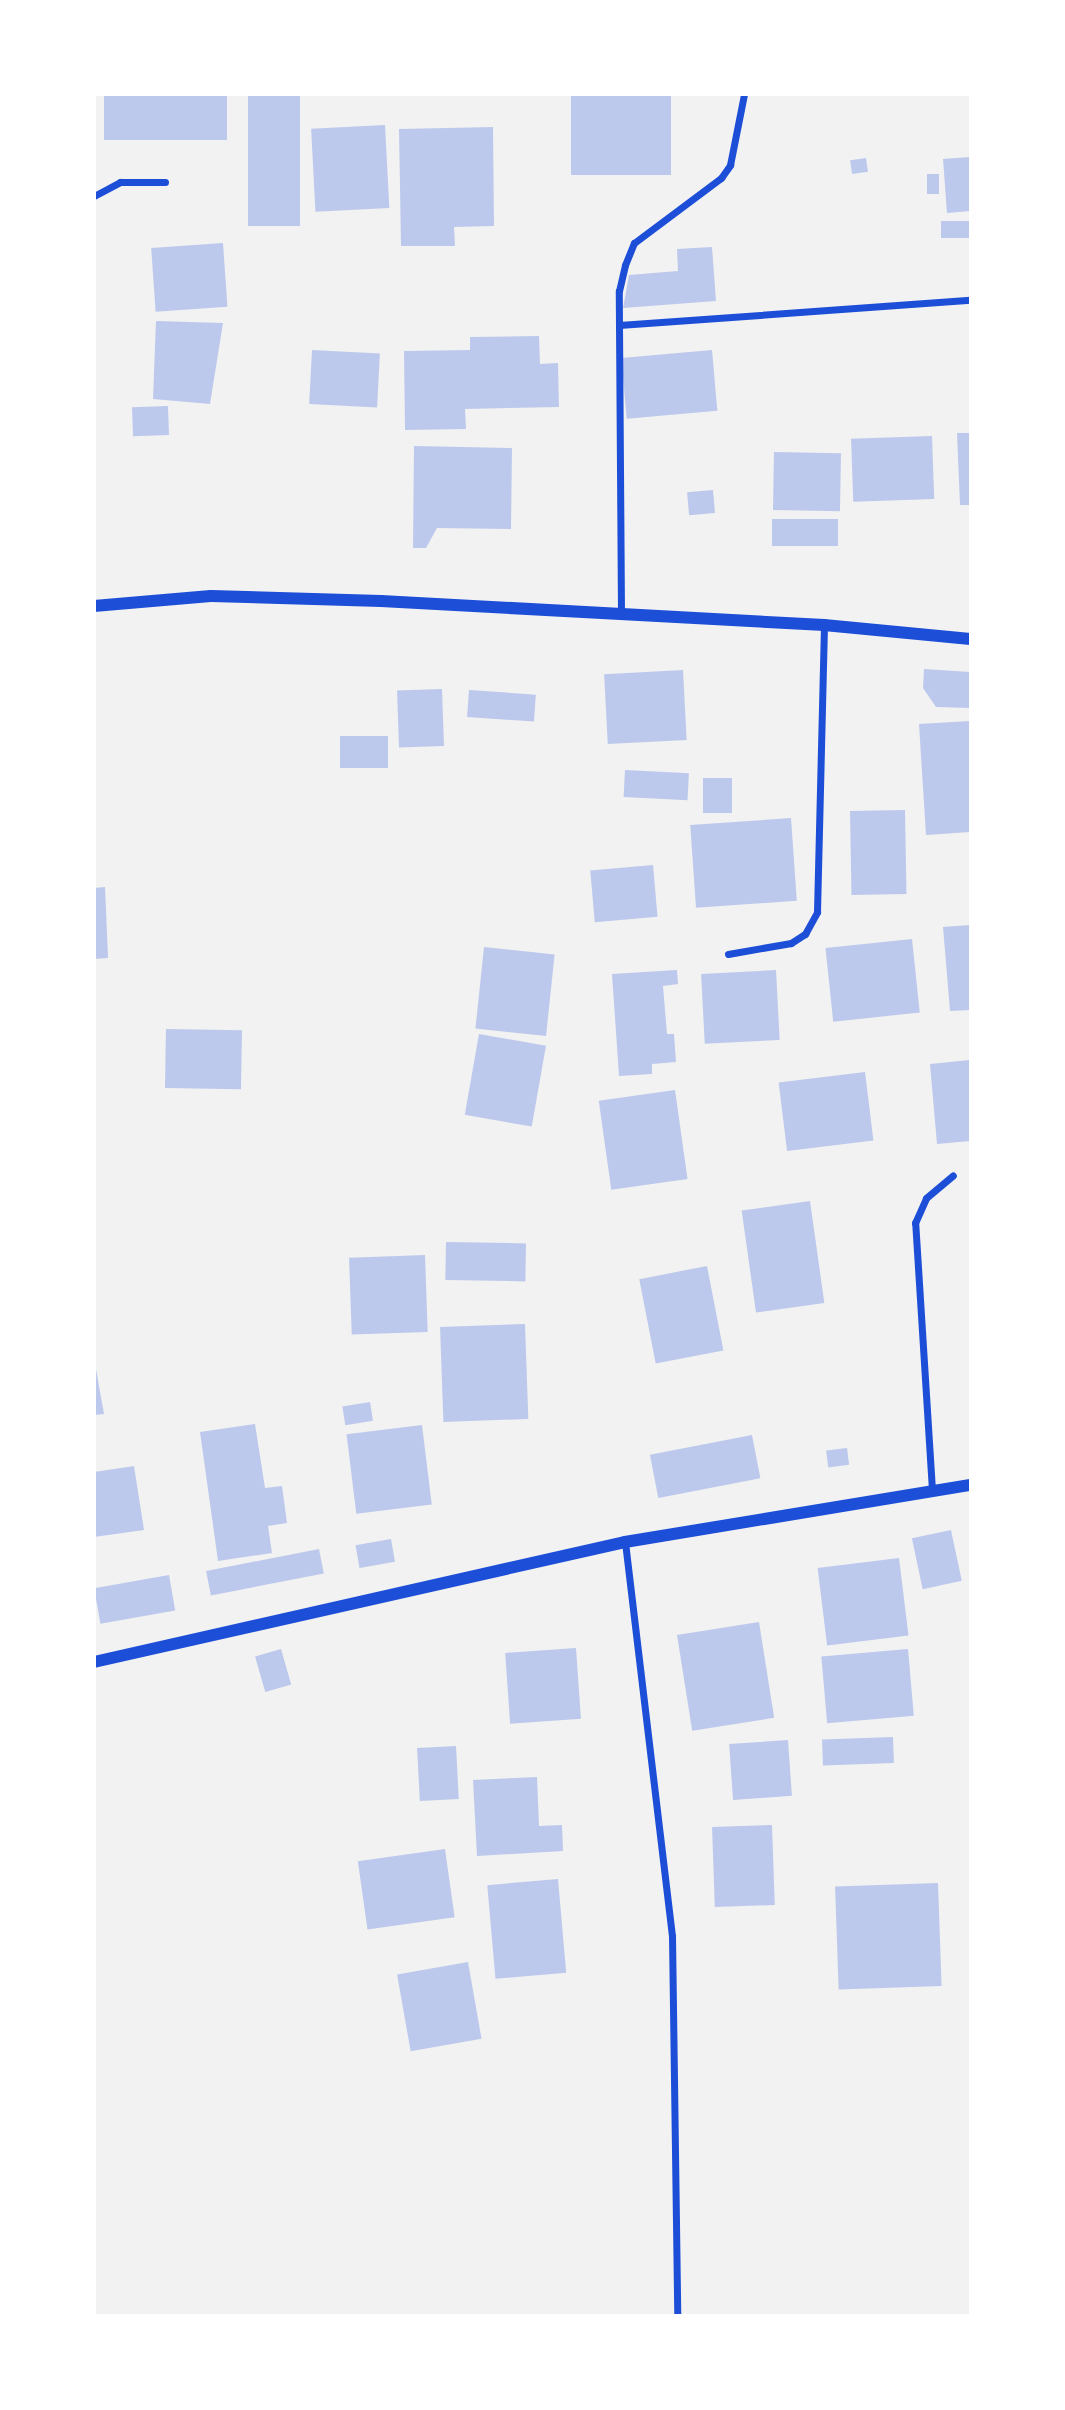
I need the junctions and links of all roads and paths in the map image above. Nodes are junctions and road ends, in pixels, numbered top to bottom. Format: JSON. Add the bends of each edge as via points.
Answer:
{"nodes":[{"id":1,"x":744,"y":94,"type":"edge"},
{"id":2,"x":165,"y":182,"type":"dead end"},
{"id":3,"x":94,"y":196,"type":"edge"},
{"id":4,"x":971,"y":300,"type":"edge"},
{"id":5,"x":619,"y":325,"type":"junction"},
{"id":6,"x":94,"y":606,"type":"edge"},
{"id":7,"x":621,"y":612,"type":"junction"},
{"id":8,"x":824,"y":625,"type":"junction"},
{"id":9,"x":971,"y":639,"type":"edge"},
{"id":10,"x":728,"y":954,"type":"dead end"},
{"id":11,"x":953,"y":1175,"type":"dead end"},
{"id":12,"x":971,"y":1485,"type":"edge"},
{"id":13,"x":932,"y":1490,"type":"junction"},
{"id":14,"x":625,"y":1542,"type":"junction"},
{"id":15,"x":94,"y":1662,"type":"edge"},
{"id":16,"x":677,"y":2315,"type":"edge"}],
"edges":[{"from":1,"to":5,"type":"street","via":[[734,152],[721,178],[634,243],[619,291]]},
{"from":2,"to":3,"type":"street","via":[[120,182]]},
{"from":4,"to":5,"type":"street"},
{"from":5,"to":7,"type":"street"},
{"from":6,"to":7,"type":"street","via":[[211,596]]},
{"from":7,"to":8,"type":"street"},
{"from":8,"to":9,"type":"street"},
{"from":8,"to":10,"type":"street","via":[[817,912],[805,934],[791,943]]},
{"from":11,"to":13,"type":"street","via":[[926,1198],[915,1223]]},
{"from":12,"to":13,"type":"street"},
{"from":13,"to":14,"type":"street"},
{"from":14,"to":15,"type":"street"},
{"from":14,"to":16,"type":"street","via":[[672,1936]]}]}
